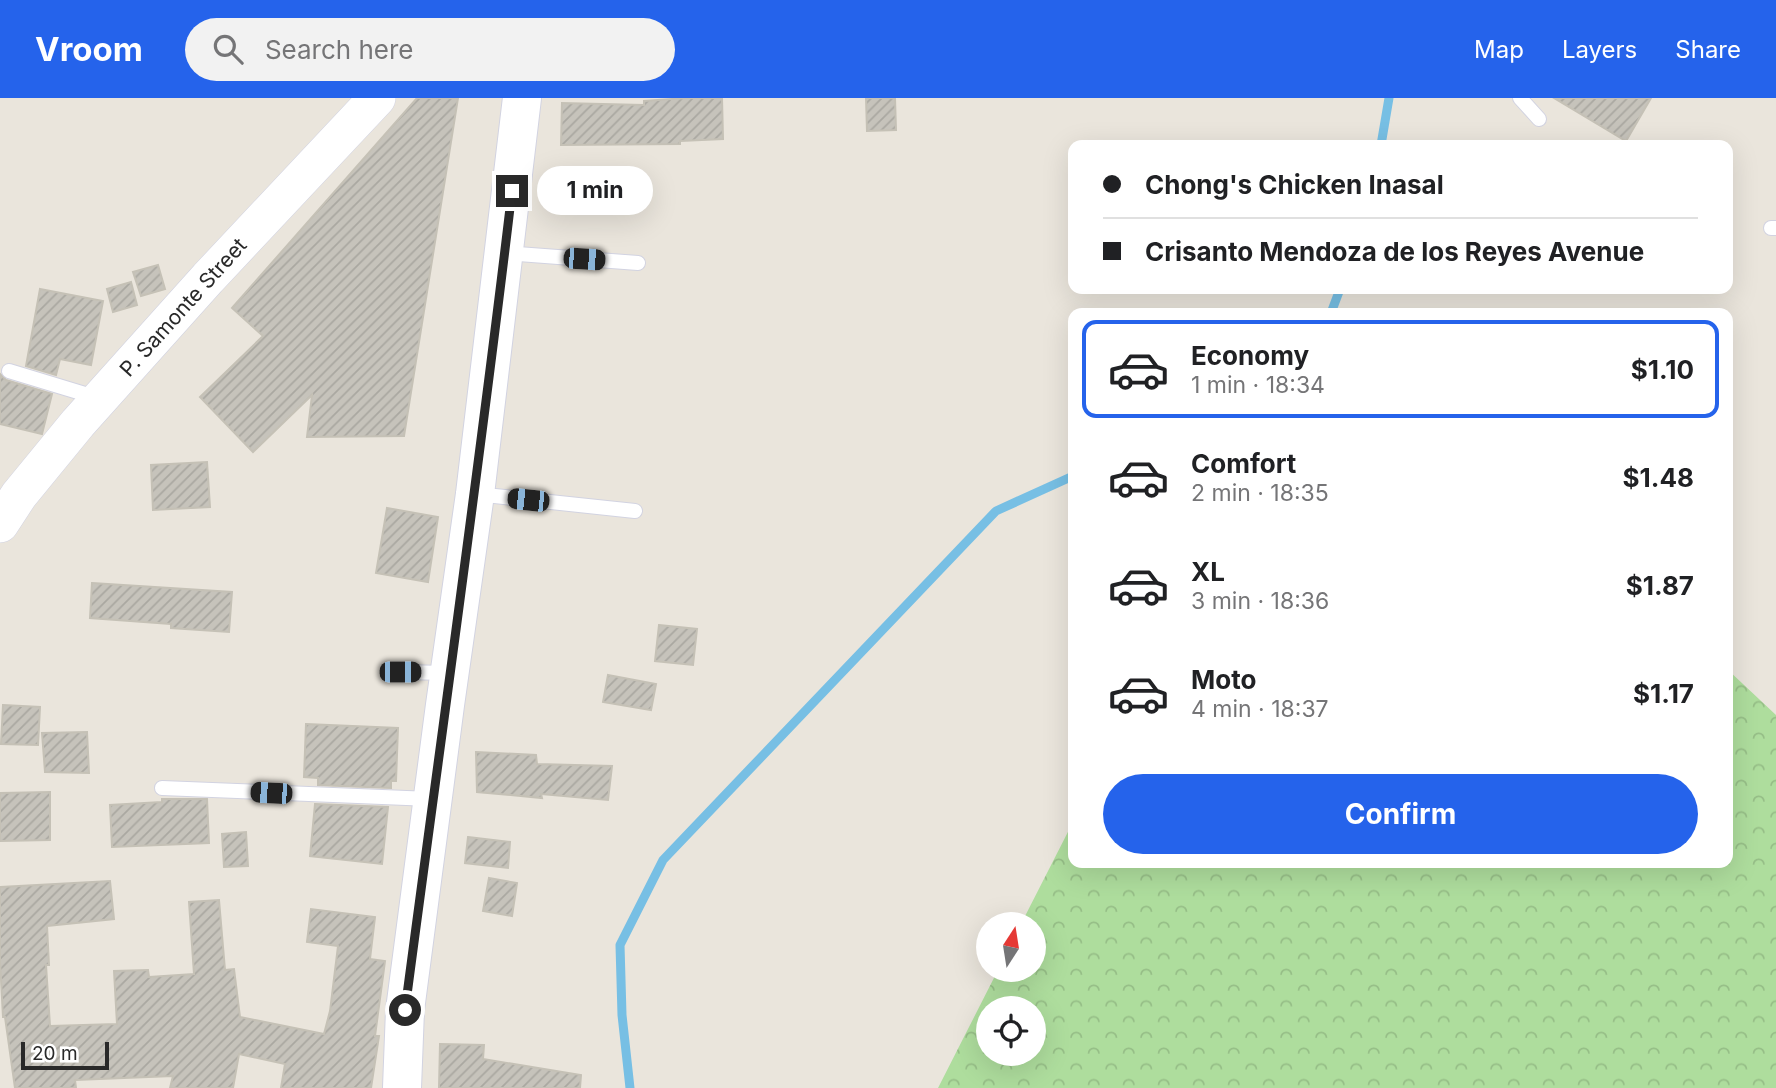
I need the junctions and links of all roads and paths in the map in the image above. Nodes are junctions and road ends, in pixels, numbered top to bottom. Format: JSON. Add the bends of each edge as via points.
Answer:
{"nodes":[{"id":1,"x":377,"y":98,"type":"edge"},
{"id":2,"x":522,"y":98,"type":"edge"},
{"id":3,"x":1520,"y":98,"type":"edge"},
{"id":4,"x":1539,"y":120,"type":"dead end"},
{"id":5,"x":504,"y":253,"type":"junction"},
{"id":6,"x":638,"y":263,"type":"dead end"},
{"id":7,"x":9,"y":371,"type":"dead end"},
{"id":8,"x":100,"y":398,"type":"junction"},
{"id":9,"x":475,"y":494,"type":"junction"},
{"id":10,"x":635,"y":511,"type":"dead end"},
{"id":11,"x":0,"y":524,"type":"edge"},
{"id":12,"x":400,"y":672,"type":"dead end"},
{"id":13,"x":449,"y":673,"type":"junction"},
{"id":14,"x":162,"y":788,"type":"dead end"},
{"id":15,"x":433,"y":799,"type":"junction"},
{"id":16,"x":402,"y":1088,"type":"edge"}],
"edges":[{"from":1,"to":8,"type":"street","name":"P. Samonte Street"},
{"from":2,"to":5,"type":"main road"},
{"from":3,"to":4,"type":"lane"},
{"from":5,"to":6,"type":"lane"},
{"from":5,"to":9,"type":"main road"},
{"from":7,"to":8,"type":"lane"},
{"from":8,"to":11,"type":"street","name":"P. Samonte Street"},
{"from":9,"to":10,"type":"lane"},
{"from":9,"to":13,"type":"main road"},
{"from":12,"to":13,"type":"lane"},
{"from":13,"to":15,"type":"main road"},
{"from":14,"to":15,"type":"lane"},
{"from":15,"to":16,"type":"main road","via":[[405,1010]]}]}
